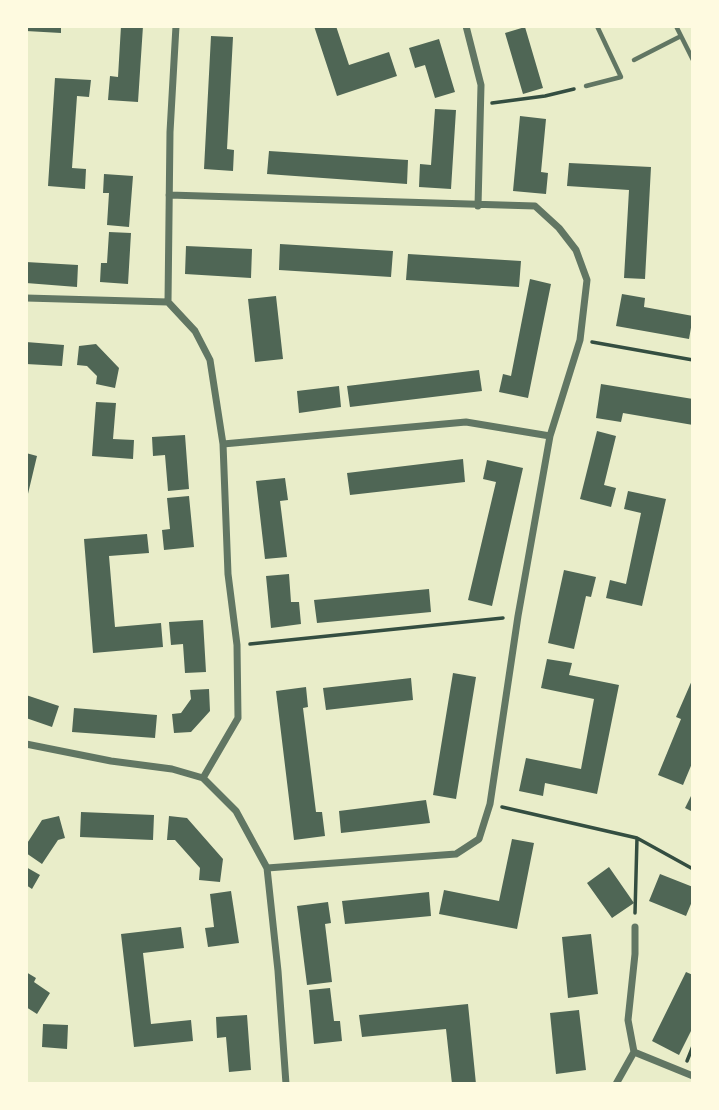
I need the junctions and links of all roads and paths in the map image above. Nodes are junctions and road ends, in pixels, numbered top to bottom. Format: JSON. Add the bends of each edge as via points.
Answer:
{"nodes":[{"id":1,"x":176,"y":26,"type":"edge"},
{"id":2,"x":466,"y":26,"type":"edge"},
{"id":3,"x":597,"y":26,"type":"edge"},
{"id":4,"x":676,"y":26,"type":"edge"},
{"id":5,"x":681,"y":36,"type":"junction"},
{"id":6,"x":634,"y":60,"type":"dead end"},
{"id":7,"x":693,"y":60,"type":"edge"},
{"id":8,"x":586,"y":86,"type":"joint"},
{"id":9,"x":480,"y":105,"type":"junction"},
{"id":10,"x":169,"y":195,"type":"junction"},
{"id":11,"x":478,"y":206,"type":"junction"},
{"id":12,"x":26,"y":298,"type":"edge"},
{"id":13,"x":168,"y":302,"type":"junction"},
{"id":14,"x":580,"y":340,"type":"junction"},
{"id":15,"x":693,"y":360,"type":"edge"},
{"id":16,"x":550,"y":436,"type":"junction"},
{"id":17,"x":223,"y":444,"type":"junction"},
{"id":18,"x":518,"y":616,"type":"junction"},
{"id":19,"x":237,"y":645,"type":"junction"},
{"id":20,"x":26,"y":744,"type":"edge"},
{"id":21,"x":203,"y":778,"type":"junction"},
{"id":22,"x":490,"y":804,"type":"junction"},
{"id":23,"x":637,"y":838,"type":"junction"},
{"id":24,"x":267,"y":868,"type":"junction"},
{"id":25,"x":693,"y":869,"type":"edge"},
{"id":26,"x":635,"y":927,"type":"joint"},
{"id":27,"x":634,"y":1052,"type":"junction"},
{"id":28,"x":693,"y":1076,"type":"edge"},
{"id":29,"x":286,"y":1084,"type":"edge"},
{"id":30,"x":616,"y":1084,"type":"edge"}],
"edges":[{"from":1,"to":10,"type":"street"},
{"from":2,"to":9,"type":"street","via":[[481,85]]},
{"from":3,"to":8,"type":"lane","via":[[621,77]]},
{"from":4,"to":5,"type":"lane"},
{"from":5,"to":6,"type":"lane"},
{"from":5,"to":7,"type":"lane"},
{"from":8,"to":9,"type":"path"},
{"from":9,"to":11,"type":"street"},
{"from":10,"to":11,"type":"street"},
{"from":10,"to":13,"type":"street"},
{"from":11,"to":14,"type":"street","via":[[535,206],[576,250],[587,281]]},
{"from":12,"to":13,"type":"street"},
{"from":13,"to":17,"type":"street","via":[[195,331],[210,360]]},
{"from":14,"to":15,"type":"path"},
{"from":14,"to":16,"type":"street"},
{"from":16,"to":17,"type":"street","via":[[466,422]]},
{"from":16,"to":18,"type":"street"},
{"from":17,"to":19,"type":"street","via":[[228,574]]},
{"from":18,"to":19,"type":"path"},
{"from":18,"to":22,"type":"street"},
{"from":19,"to":21,"type":"street","via":[[238,718]]},
{"from":20,"to":21,"type":"street"},
{"from":21,"to":24,"type":"street","via":[[236,811]]},
{"from":22,"to":23,"type":"path"},
{"from":22,"to":24,"type":"street","via":[[479,839],[456,854]]},
{"from":23,"to":25,"type":"path"},
{"from":23,"to":26,"type":"path"},
{"from":24,"to":29,"type":"street"},
{"from":26,"to":27,"type":"street","via":[[628,1020]]},
{"from":27,"to":28,"type":"street"},
{"from":27,"to":30,"type":"street"}]}
